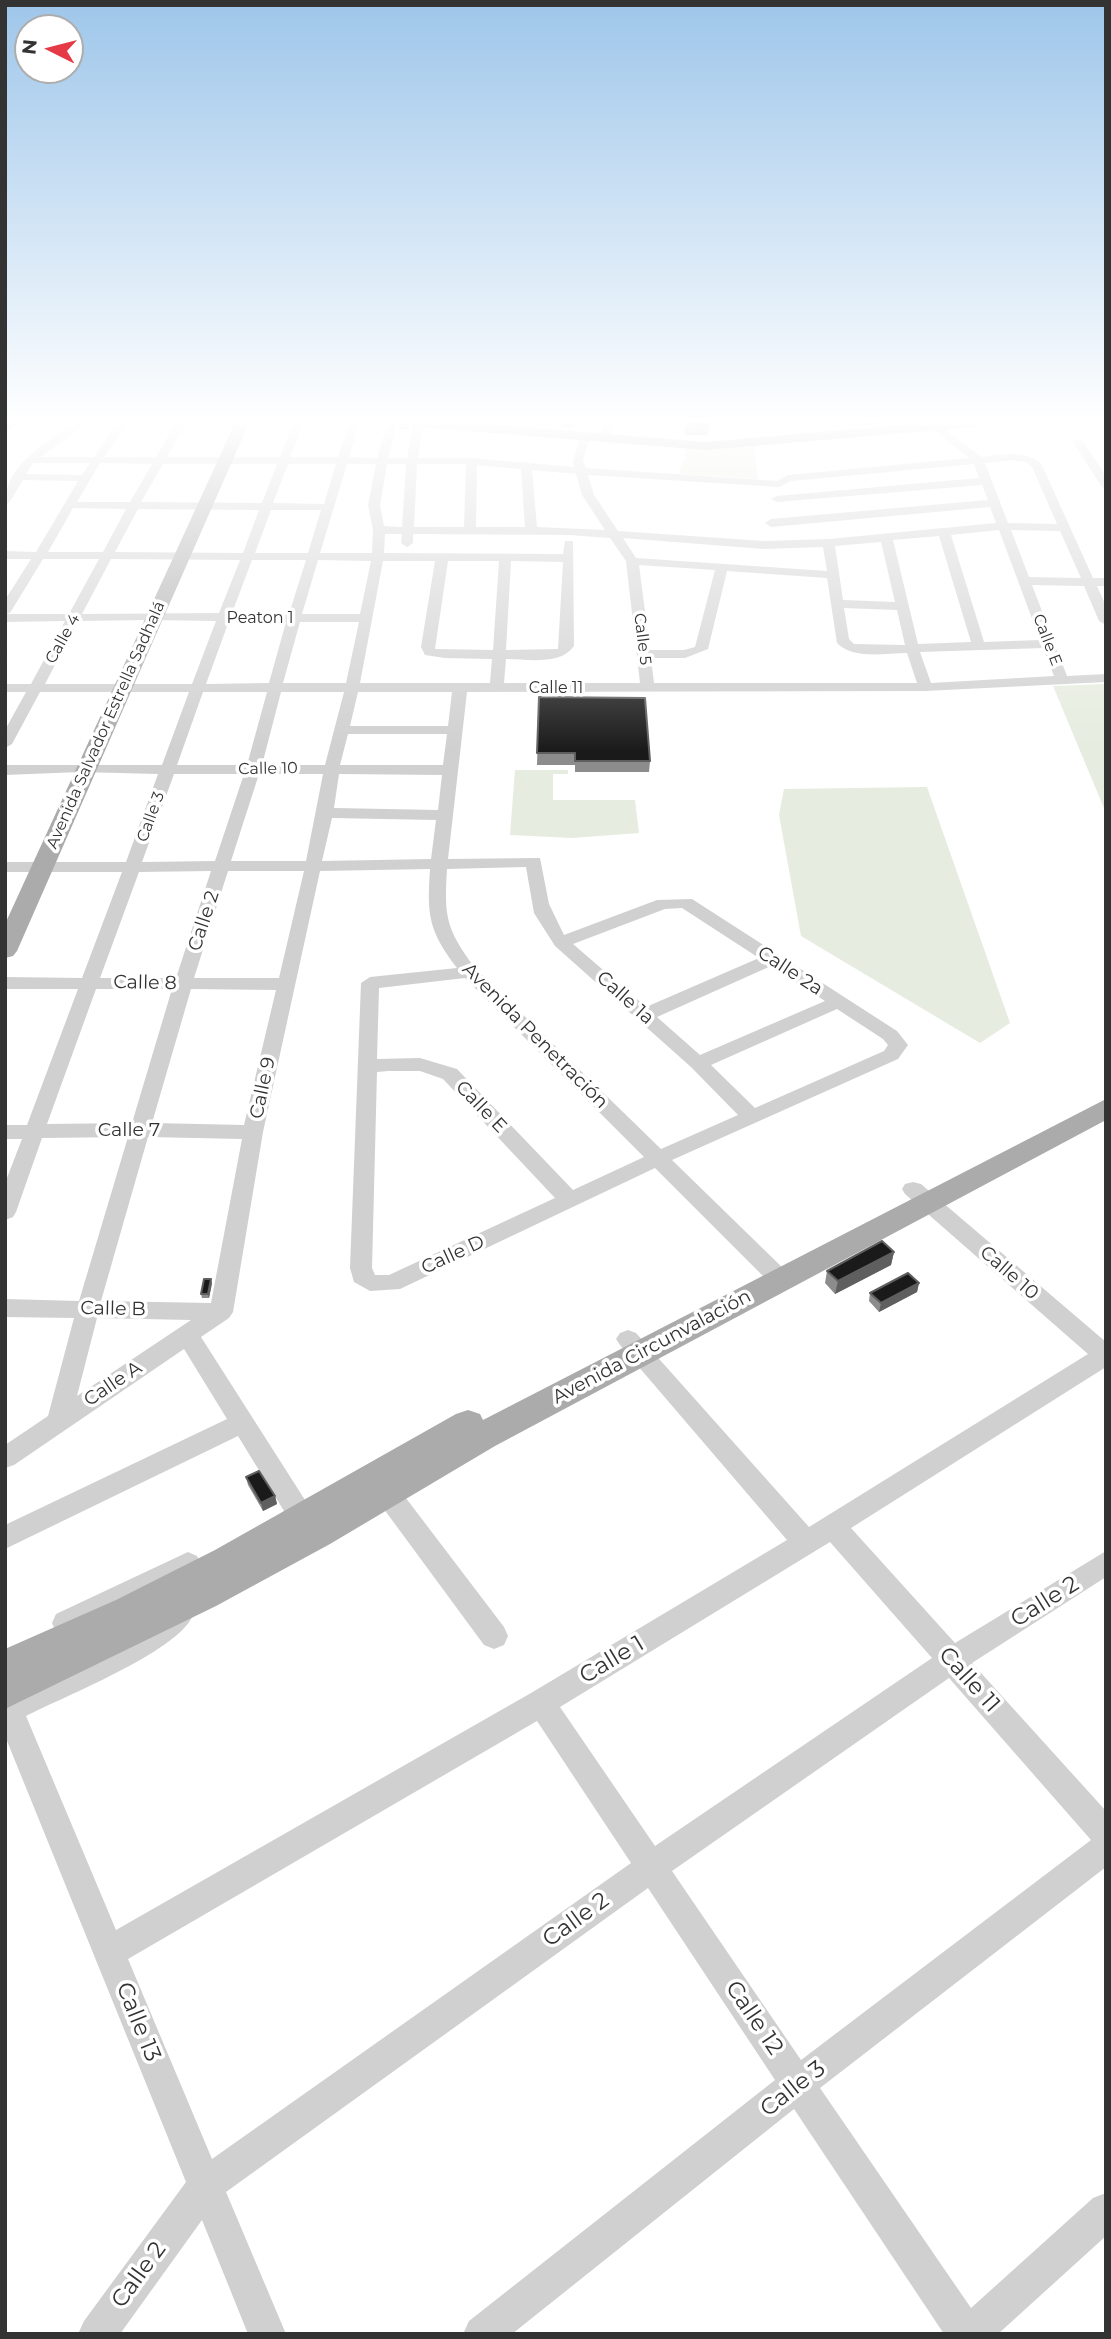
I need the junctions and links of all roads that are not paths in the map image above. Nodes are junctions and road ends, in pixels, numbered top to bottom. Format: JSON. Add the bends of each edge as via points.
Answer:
{"nodes":[{"id":1,"x":55,"y":532,"type":"edge"},
{"id":2,"x":120,"y":532,"type":"edge"},
{"id":3,"x":187,"y":532,"type":"edge"},
{"id":4,"x":257,"y":532,"type":"edge"},
{"id":5,"x":320,"y":532,"type":"edge"},
{"id":6,"x":379,"y":532,"type":"edge"},
{"id":7,"x":408,"y":532,"type":"edge"},
{"id":8,"x":569,"y":532,"type":"edge"},
{"id":9,"x":586,"y":532,"type":"edge"},
{"id":10,"x":768,"y":532,"type":"edge"},
{"id":11,"x":943,"y":532,"type":"edge"},
{"id":12,"x":944,"y":532,"type":"edge"},
{"id":13,"x":1006,"y":532,"type":"edge"},
{"id":14,"x":1066,"y":532,"type":"edge"},
{"id":15,"x":614,"y":534,"type":"junction"},
{"id":16,"x":886,"y":538,"type":"junction"},
{"id":17,"x":829,"y":543,"type":"junction"},
{"id":18,"x":764,"y":545,"type":"junction"},
{"id":19,"x":5,"y":555,"type":"edge"},
{"id":20,"x":108,"y":555,"type":"junction"},
{"id":21,"x":42,"y":556,"type":"junction"},
{"id":22,"x":177,"y":556,"type":"junction"},
{"id":23,"x":249,"y":556,"type":"junction"},
{"id":24,"x":312,"y":556,"type":"junction"},
{"id":25,"x":377,"y":557,"type":"junction"},
{"id":26,"x":406,"y":557,"type":"junction"},
{"id":27,"x":442,"y":557,"type":"junction"},
{"id":28,"x":505,"y":557,"type":"junction"},
{"id":29,"x":568,"y":558,"type":"junction"},
{"id":30,"x":632,"y":561,"type":"junction"},
{"id":31,"x":722,"y":568,"type":"junction"},
{"id":32,"x":834,"y":575,"type":"junction"},
{"id":33,"x":1024,"y":581,"type":"junction"},
{"id":34,"x":1088,"y":582,"type":"junction"},
{"id":35,"x":1106,"y":582,"type":"edge"},
{"id":36,"x":838,"y":604,"type":"junction"},
{"id":37,"x":904,"y":606,"type":"junction"},
{"id":38,"x":5,"y":610,"type":"edge"},
{"id":39,"x":75,"y":617,"type":"junction"},
{"id":40,"x":150,"y":617,"type":"junction"},
{"id":41,"x":5,"y":618,"type":"edge"},
{"id":42,"x":226,"y":618,"type":"junction"},
{"id":43,"x":294,"y":618,"type":"junction"},
{"id":44,"x":365,"y":618,"type":"junction"},
{"id":45,"x":1106,"y":621,"type":"edge"},
{"id":46,"x":1049,"y":644,"type":"junction"},
{"id":47,"x":979,"y":647,"type":"junction"},
{"id":48,"x":913,"y":650,"type":"junction"},
{"id":49,"x":643,"y":654,"type":"junction"},
{"id":50,"x":499,"y":655,"type":"junction"},
{"id":51,"x":1106,"y":678,"type":"edge"},
{"id":52,"x":1062,"y":680,"type":"junction"},
{"id":53,"x":198,"y":687,"type":"junction"},
{"id":54,"x":925,"y":687,"type":"junction"},
{"id":55,"x":5,"y":688,"type":"edge"},
{"id":56,"x":36,"y":688,"type":"junction"},
{"id":57,"x":119,"y":688,"type":"junction"},
{"id":58,"x":274,"y":688,"type":"junction"},
{"id":59,"x":460,"y":688,"type":"junction"},
{"id":60,"x":497,"y":688,"type":"junction"},
{"id":61,"x":648,"y":688,"type":"junction"},
{"id":62,"x":352,"y":689,"type":"junction"},
{"id":63,"x":342,"y":730,"type":"junction"},
{"id":64,"x":455,"y":730,"type":"junction"},
{"id":65,"x":5,"y":744,"type":"edge"},
{"id":66,"x":332,"y":768,"type":"junction"},
{"id":67,"x":81,"y":769,"type":"junction"},
{"id":68,"x":167,"y":769,"type":"junction"},
{"id":69,"x":253,"y":769,"type":"junction"},
{"id":70,"x":450,"y":769,"type":"junction"},
{"id":71,"x":5,"y":770,"type":"edge"},
{"id":72,"x":325,"y":813,"type":"junction"},
{"id":73,"x":444,"y":816,"type":"junction"},
{"id":74,"x":439,"y":865,"type":"junction"},
{"id":75,"x":133,"y":866,"type":"junction"},
{"id":76,"x":222,"y":866,"type":"junction"},
{"id":77,"x":313,"y":866,"type":"junction"},
{"id":78,"x":5,"y":867,"type":"edge"},
{"id":79,"x":37,"y":867,"type":"junction"},
{"id":80,"x":5,"y":923,"type":"edge"},
{"id":81,"x":561,"y":942,"type":"junction"},
{"id":82,"x":5,"y":951,"type":"edge"},
{"id":83,"x":773,"y":959,"type":"junction"},
{"id":84,"x":469,"y":972,"type":"junction"},
{"id":85,"x":5,"y":982,"type":"edge"},
{"id":86,"x":90,"y":983,"type":"junction"},
{"id":87,"x":183,"y":984,"type":"junction"},
{"id":88,"x":286,"y":984,"type":"junction"},
{"id":89,"x":838,"y":1002,"type":"junction"},
{"id":90,"x":645,"y":1015,"type":"junction"},
{"id":91,"x":898,"y":1045,"type":"joint"},
{"id":92,"x":698,"y":1063,"type":"junction"},
{"id":93,"x":367,"y":1066,"type":"junction"},
{"id":94,"x":1106,"y":1088,"type":"edge"},
{"id":95,"x":1106,"y":1108,"type":"edge"},
{"id":96,"x":751,"y":1116,"type":"junction"},
{"id":97,"x":142,"y":1129,"type":"junction"},
{"id":98,"x":5,"y":1132,"type":"edge"},
{"id":99,"x":34,"y":1132,"type":"junction"},
{"id":100,"x":253,"y":1132,"type":"junction"},
{"id":101,"x":659,"y":1158,"type":"junction"},
{"id":102,"x":920,"y":1196,"type":"junction"},
{"id":103,"x":571,"y":1201,"type":"junction"},
{"id":104,"x":5,"y":1212,"type":"edge"},
{"id":105,"x":773,"y":1272,"type":"junction"},
{"id":106,"x":5,"y":1308,"type":"edge"},
{"id":107,"x":88,"y":1308,"type":"junction"},
{"id":108,"x":221,"y":1312,"type":"junction"},
{"id":109,"x":187,"y":1334,"type":"junction"},
{"id":110,"x":633,"y":1346,"type":"junction"},
{"id":111,"x":1106,"y":1356,"type":"edge"},
{"id":112,"x":59,"y":1420,"type":"junction"},
{"id":113,"x":242,"y":1423,"type":"junction"},
{"id":114,"x":5,"y":1458,"type":"edge"},
{"id":115,"x":387,"y":1493,"type":"junction"},
{"id":116,"x":303,"y":1519,"type":"junction"},
{"id":117,"x":832,"y":1525,"type":"junction"},
{"id":118,"x":5,"y":1538,"type":"edge"},
{"id":119,"x":806,"y":1543,"type":"junction"},
{"id":120,"x":1106,"y":1563,"type":"edge"},
{"id":121,"x":494,"y":1636,"type":"dead end"},
{"id":122,"x":5,"y":1652,"type":"edge"},
{"id":123,"x":952,"y":1660,"type":"junction"},
{"id":124,"x":5,"y":1668,"type":"edge"},
{"id":125,"x":541,"y":1703,"type":"junction"},
{"id":126,"x":6,"y":1704,"type":"edge"},
{"id":127,"x":1106,"y":1834,"type":"edge"},
{"id":128,"x":1106,"y":1847,"type":"edge"},
{"id":129,"x":652,"y":1866,"type":"junction"},
{"id":130,"x":110,"y":1951,"type":"junction"},
{"id":131,"x":798,"y":2084,"type":"junction"},
{"id":132,"x":205,"y":2186,"type":"junction"},
{"id":133,"x":1106,"y":2211,"type":"edge"},
{"id":134,"x":97,"y":2334,"type":"edge"},
{"id":135,"x":267,"y":2334,"type":"edge"},
{"id":136,"x":482,"y":2334,"type":"edge"},
{"id":137,"x":968,"y":2334,"type":"edge"}],
"edges":[{"from":1,"to":21,"type":"street"},
{"from":2,"to":20,"type":"street","name":"Calle 4"},
{"from":3,"to":22,"type":"main road","name":"Avenida Salvador Estrella Sadhalá"},
{"from":4,"to":23,"type":"street","name":"Calle 3"},
{"from":5,"to":24,"type":"street","name":"Calle 2"},
{"from":6,"to":25,"type":"street","name":"Calle 9"},
{"from":7,"to":26,"type":"street"},
{"from":8,"to":29,"type":"street"},
{"from":9,"to":15,"type":"street"},
{"from":10,"to":18,"type":"street"},
{"from":11,"to":16,"type":"street"},
{"from":12,"to":47,"type":"street"},
{"from":13,"to":33,"type":"street","name":"Calle E"},
{"from":14,"to":34,"type":"street"},
{"from":15,"to":18,"type":"street"},
{"from":15,"to":30,"type":"street","name":"Calle 5"},
{"from":16,"to":17,"type":"street"},
{"from":16,"to":37,"type":"street"},
{"from":17,"to":18,"type":"street"},
{"from":17,"to":32,"type":"street"},
{"from":19,"to":21,"type":"street"},
{"from":20,"to":21,"type":"street"},
{"from":20,"to":22,"type":"street"},
{"from":20,"to":39,"type":"street","name":"Calle 4"},
{"from":21,"to":38,"type":"street"},
{"from":22,"to":23,"type":"street"},
{"from":22,"to":40,"type":"main road","name":"Avenida Salvador Estrella Sadhalá"},
{"from":23,"to":24,"type":"street"},
{"from":23,"to":42,"type":"street","name":"Calle 3"},
{"from":24,"to":25,"type":"street"},
{"from":24,"to":43,"type":"street","name":"Calle 2"},
{"from":25,"to":26,"type":"street"},
{"from":25,"to":44,"type":"street","name":"Calle 9"},
{"from":26,"to":27,"type":"street"},
{"from":27,"to":28,"type":"street"},
{"from":27,"to":50,"type":"street","via":[[430,652]]},
{"from":28,"to":29,"type":"street"},
{"from":28,"to":50,"type":"street"},
{"from":29,"to":50,"type":"street","via":[[567,646],[563,652]]},
{"from":30,"to":31,"type":"street"},
{"from":30,"to":49,"type":"street","name":"Calle 5"},
{"from":31,"to":32,"type":"street"},
{"from":31,"to":49,"type":"street","via":[[701,649],[685,654]]},
{"from":32,"to":36,"type":"street"},
{"from":33,"to":34,"type":"street"},
{"from":33,"to":46,"type":"street","name":"Calle E"},
{"from":34,"to":35,"type":"street"},
{"from":34,"to":45,"type":"street"},
{"from":36,"to":37,"type":"street"},
{"from":36,"to":48,"type":"street","via":[[842,640],[849,647]]},
{"from":37,"to":48,"type":"street"},
{"from":39,"to":40,"type":"street","name":"Peaton 1"},
{"from":39,"to":41,"type":"street","name":"Peaton 1"},
{"from":39,"to":56,"type":"street","name":"Calle 4"},
{"from":40,"to":42,"type":"street","name":"Peaton 1"},
{"from":40,"to":57,"type":"main road","name":"Avenida Salvador Estrella Sadhalá"},
{"from":42,"to":43,"type":"street","name":"Peaton 1"},
{"from":42,"to":53,"type":"street","name":"Calle 3"},
{"from":43,"to":44,"type":"street","name":"Peaton 1"},
{"from":43,"to":58,"type":"street","name":"Calle 2"},
{"from":44,"to":62,"type":"street","name":"Calle 9"},
{"from":46,"to":47,"type":"street"},
{"from":46,"to":52,"type":"street","name":"Calle E"},
{"from":47,"to":48,"type":"street"},
{"from":48,"to":54,"type":"street"},
{"from":49,"to":61,"type":"street","name":"Calle 5"},
{"from":50,"to":60,"type":"street"},
{"from":51,"to":52,"type":"street","name":"Calle 11"},
{"from":52,"to":54,"type":"street","name":"Calle 11"},
{"from":53,"to":57,"type":"street","name":"Calle 11"},
{"from":53,"to":58,"type":"street","name":"Calle 11"},
{"from":53,"to":68,"type":"street","name":"Calle 3"},
{"from":54,"to":61,"type":"street","name":"Calle 11"},
{"from":55,"to":56,"type":"street","name":"Calle 11"},
{"from":56,"to":57,"type":"street","name":"Calle 11"},
{"from":56,"to":65,"type":"street","name":"Calle 4"},
{"from":57,"to":67,"type":"main road","name":"Avenida Salvador Estrella Sadhalá"},
{"from":58,"to":62,"type":"street","name":"Calle 11"},
{"from":58,"to":69,"type":"street","name":"Calle 2"},
{"from":59,"to":60,"type":"street","name":"Calle 11"},
{"from":59,"to":62,"type":"street","name":"Calle 11"},
{"from":59,"to":64,"type":"street","name":"Avenida Penetración"},
{"from":60,"to":61,"type":"street","name":"Calle 11"},
{"from":62,"to":63,"type":"street","name":"Calle 9"},
{"from":63,"to":64,"type":"street"},
{"from":63,"to":66,"type":"street","name":"Calle 9"},
{"from":64,"to":70,"type":"street","name":"Avenida Penetración"},
{"from":66,"to":69,"type":"street","name":"Calle 10"},
{"from":66,"to":70,"type":"street","name":"Calle 10"},
{"from":66,"to":72,"type":"street","name":"Calle 9"},
{"from":67,"to":68,"type":"street","name":"Calle 10"},
{"from":67,"to":71,"type":"street","name":"Calle 10"},
{"from":67,"to":79,"type":"main road","name":"Avenida Salvador Estrella Sadhalá"},
{"from":68,"to":69,"type":"street","name":"Calle 10"},
{"from":68,"to":75,"type":"street","name":"Calle 3"},
{"from":69,"to":76,"type":"street","name":"Calle 2"},
{"from":70,"to":73,"type":"street","name":"Avenida Penetración"},
{"from":72,"to":73,"type":"street"},
{"from":72,"to":77,"type":"street","name":"Calle 9"},
{"from":73,"to":74,"type":"street","name":"Avenida Penetración"},
{"from":74,"to":77,"type":"street"},
{"from":74,"to":81,"type":"street","name":"Calle 1a","via":[[534,862],[539,908]]},
{"from":74,"to":84,"type":"street","name":"Avenida Penetración","via":[[436,911],[447,943]]},
{"from":75,"to":76,"type":"street"},
{"from":75,"to":79,"type":"street"},
{"from":75,"to":86,"type":"street","name":"Calle 3"},
{"from":76,"to":77,"type":"street"},
{"from":76,"to":87,"type":"street","name":"Calle 2"},
{"from":77,"to":88,"type":"street","name":"Calle 9"},
{"from":78,"to":79,"type":"street"},
{"from":79,"to":80,"type":"main road","name":"Avenida Salvador Estrella Sadhalá"},
{"from":79,"to":82,"type":"main road","name":"Avenida Salvador Estrella Sadhalá"},
{"from":81,"to":83,"type":"street","name":"Calle 2a","via":[[679,902]]},
{"from":81,"to":90,"type":"street","name":"Calle 1a"},
{"from":83,"to":89,"type":"street","name":"Calle 2a"},
{"from":83,"to":90,"type":"street"},
{"from":84,"to":93,"type":"street","name":"Calle D","via":[[370,983]]},
{"from":84,"to":101,"type":"street","name":"Avenida Penetración"},
{"from":85,"to":86,"type":"street","name":"Calle 8"},
{"from":86,"to":87,"type":"street","name":"Calle 8"},
{"from":86,"to":99,"type":"street","name":"Calle 3"},
{"from":87,"to":88,"type":"street","name":"Calle 8"},
{"from":87,"to":97,"type":"street","name":"Calle 2"},
{"from":88,"to":100,"type":"street","name":"Calle 9"},
{"from":89,"to":91,"type":"street","name":"Calle 2a"},
{"from":89,"to":92,"type":"street"},
{"from":90,"to":92,"type":"street","name":"Calle 1a"},
{"from":91,"to":96,"type":"street","name":"Calle D","via":[[891,1055]]},
{"from":92,"to":96,"type":"street","name":"Calle 1a"},
{"from":93,"to":103,"type":"street","name":"Calle E","via":[[419,1064],[450,1074]]},
{"from":93,"to":103,"type":"street","name":"Calle D","via":[[361,1268],[370,1283],[392,1283]]},
{"from":94,"to":102,"type":"main road","name":"Avenida Circunvalación"},
{"from":95,"to":102,"type":"main road","name":"Avenida Circunvalación"},
{"from":96,"to":101,"type":"street","name":"Calle D"},
{"from":97,"to":99,"type":"street","name":"Calle 7"},
{"from":97,"to":100,"type":"street","name":"Calle 7"},
{"from":97,"to":107,"type":"street","name":"Calle 2"},
{"from":98,"to":99,"type":"street","name":"Calle 7"},
{"from":99,"to":104,"type":"street","name":"Calle 3"},
{"from":100,"to":108,"type":"street","name":"Calle 9"},
{"from":101,"to":103,"type":"street","name":"Calle D"},
{"from":101,"to":105,"type":"street","name":"Avenida Penetración"},
{"from":102,"to":105,"type":"main road","name":"Avenida Circunvalación"},
{"from":102,"to":111,"type":"street","name":"Calle 10"},
{"from":105,"to":110,"type":"main road","name":"Avenida Circunvalación"},
{"from":106,"to":107,"type":"street","name":"Calle B"},
{"from":107,"to":108,"type":"street","name":"Calle B"},
{"from":107,"to":112,"type":"street","name":"Calle 2"},
{"from":108,"to":109,"type":"street","name":"Calle A"},
{"from":109,"to":112,"type":"street","name":"Calle A"},
{"from":109,"to":113,"type":"street"},
{"from":110,"to":115,"type":"main road","name":"Avenida Circunvalación"},
{"from":110,"to":116,"type":"main road","name":"Avenida Circunvalación","via":[[470,1422]]},
{"from":110,"to":119,"type":"street"},
{"from":111,"to":117,"type":"street","name":"Calle 1"},
{"from":112,"to":114,"type":"street","name":"Calle A"},
{"from":113,"to":116,"type":"street"},
{"from":113,"to":118,"type":"street"},
{"from":115,"to":121,"type":"street"},
{"from":115,"to":126,"type":"main road","name":"Avenida Circunvalación"},
{"from":116,"to":122,"type":"street","name":"Avenida Circunvalación","via":[[267,1526]]},
{"from":116,"to":124,"type":"main road","name":"Avenida Circunvalación","via":[[147,1603]]},
{"from":117,"to":119,"type":"street","name":"Calle 1"},
{"from":117,"to":123,"type":"street","name":"Calle 11"},
{"from":119,"to":125,"type":"street","name":"Calle 1"},
{"from":120,"to":123,"type":"street","name":"Calle 2"},
{"from":123,"to":127,"type":"street","name":"Calle 11"},
{"from":123,"to":129,"type":"street","name":"Calle 2"},
{"from":125,"to":129,"type":"street","name":"Calle 12"},
{"from":125,"to":130,"type":"street","name":"Calle 1"},
{"from":126,"to":130,"type":"street","name":"Calle 13"},
{"from":128,"to":131,"type":"street","name":"Calle 3"},
{"from":129,"to":131,"type":"street","name":"Calle 12"},
{"from":129,"to":132,"type":"street","name":"Calle 2"},
{"from":130,"to":132,"type":"street","name":"Calle 13"},
{"from":131,"to":136,"type":"street","name":"Calle 3"},
{"from":131,"to":137,"type":"street","name":"Calle 12"},
{"from":132,"to":134,"type":"street","name":"Calle 2"},
{"from":132,"to":135,"type":"street","name":"Calle 13"},
{"from":133,"to":137,"type":"street"}]}
